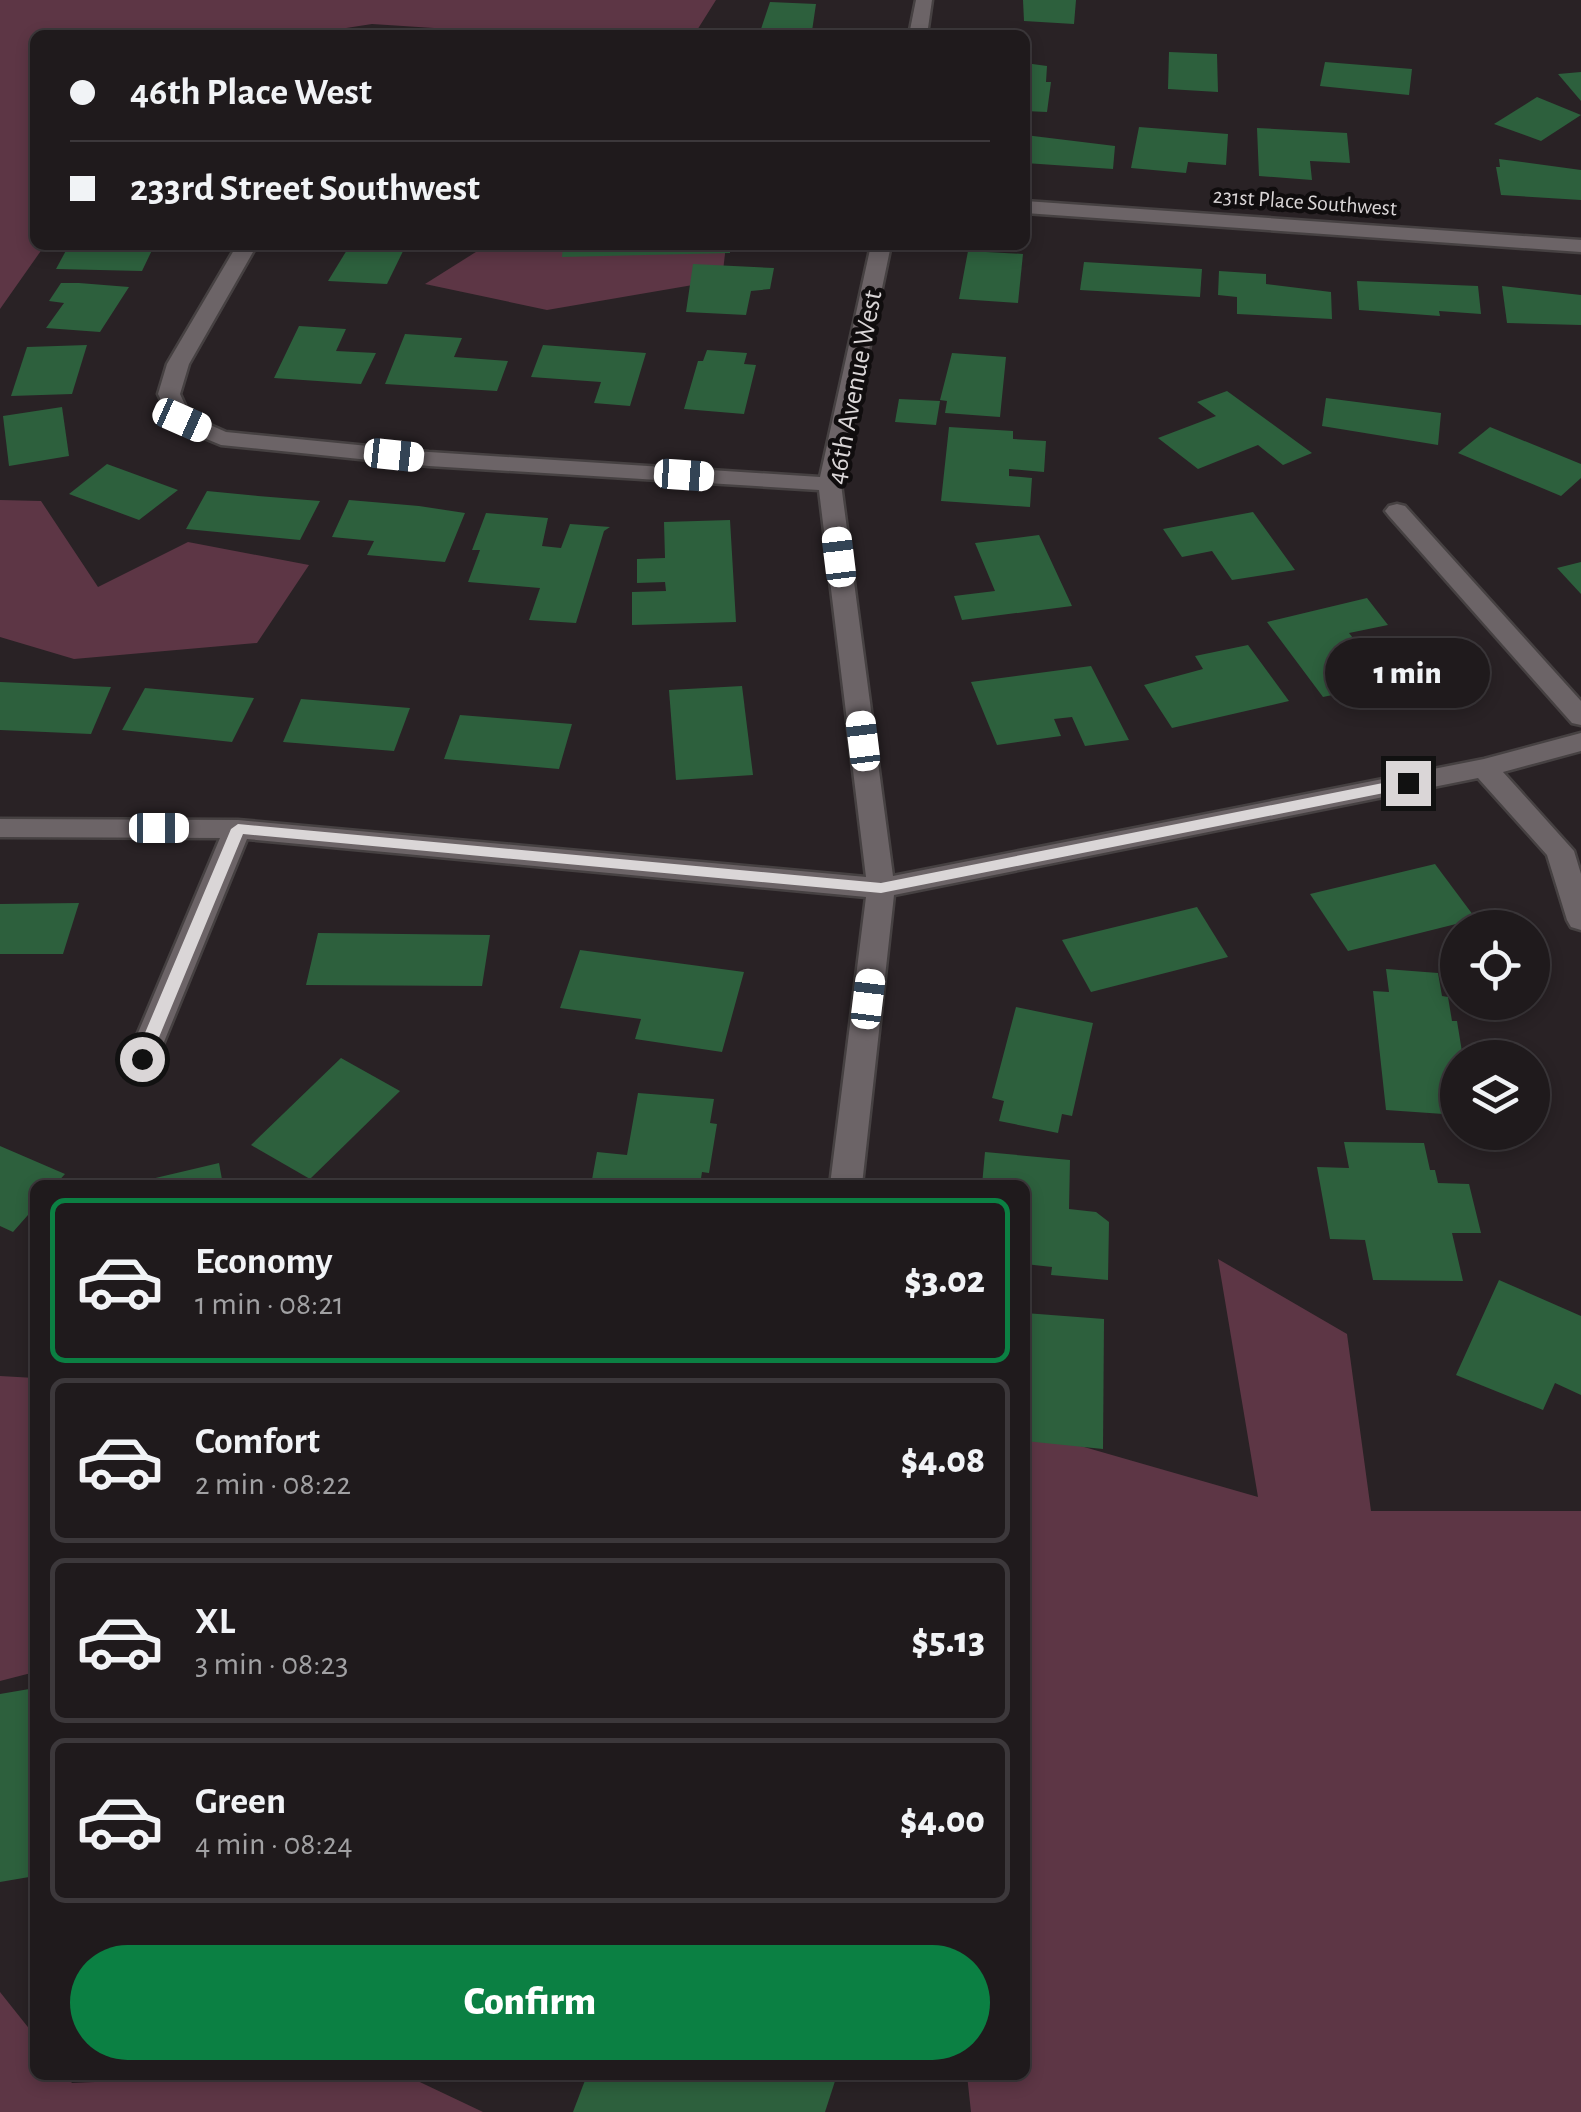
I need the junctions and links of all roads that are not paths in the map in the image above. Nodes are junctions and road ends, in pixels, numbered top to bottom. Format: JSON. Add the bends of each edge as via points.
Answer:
{"nodes":[{"id":1,"x":924,"y":0,"type":"edge"},
{"id":2,"x":919,"y":30,"type":"edge"},
{"id":3,"x":1030,"y":207,"type":"edge"},
{"id":4,"x":1581,"y":246,"type":"edge"},
{"id":5,"x":244,"y":250,"type":"edge"},
{"id":6,"x":880,"y":250,"type":"edge"},
{"id":7,"x":830,"y":484,"type":"junction"},
{"id":8,"x":1397,"y":510,"type":"dead end"},
{"id":9,"x":1581,"y":717,"type":"edge"},
{"id":10,"x":1581,"y":742,"type":"edge"},
{"id":11,"x":1484,"y":768,"type":"junction"},
{"id":12,"x":0,"y":828,"type":"edge"},
{"id":13,"x":238,"y":829,"type":"junction"},
{"id":14,"x":881,"y":888,"type":"junction"},
{"id":15,"x":1581,"y":920,"type":"edge"},
{"id":16,"x":142,"y":1059,"type":"dead end"},
{"id":17,"x":847,"y":1180,"type":"edge"}],
"edges":[{"from":1,"to":2,"type":"street"},
{"from":3,"to":4,"type":"street","name":"231st Place Southwest"},
{"from":5,"to":7,"type":"street","via":[[178,364],[170,394],[182,420],[221,438],[429,459]]},
{"from":6,"to":7,"type":"street","name":"46th Avenue West"},
{"from":7,"to":14,"type":"street","name":"46th Avenue West"},
{"from":8,"to":9,"type":"street"},
{"from":10,"to":11,"type":"street"},
{"from":11,"to":14,"type":"street"},
{"from":11,"to":15,"type":"street","via":[[1560,851]]},
{"from":12,"to":13,"type":"street"},
{"from":13,"to":14,"type":"street"},
{"from":13,"to":16,"type":"street"},
{"from":14,"to":17,"type":"street","name":"46th Avenue West"}]}
